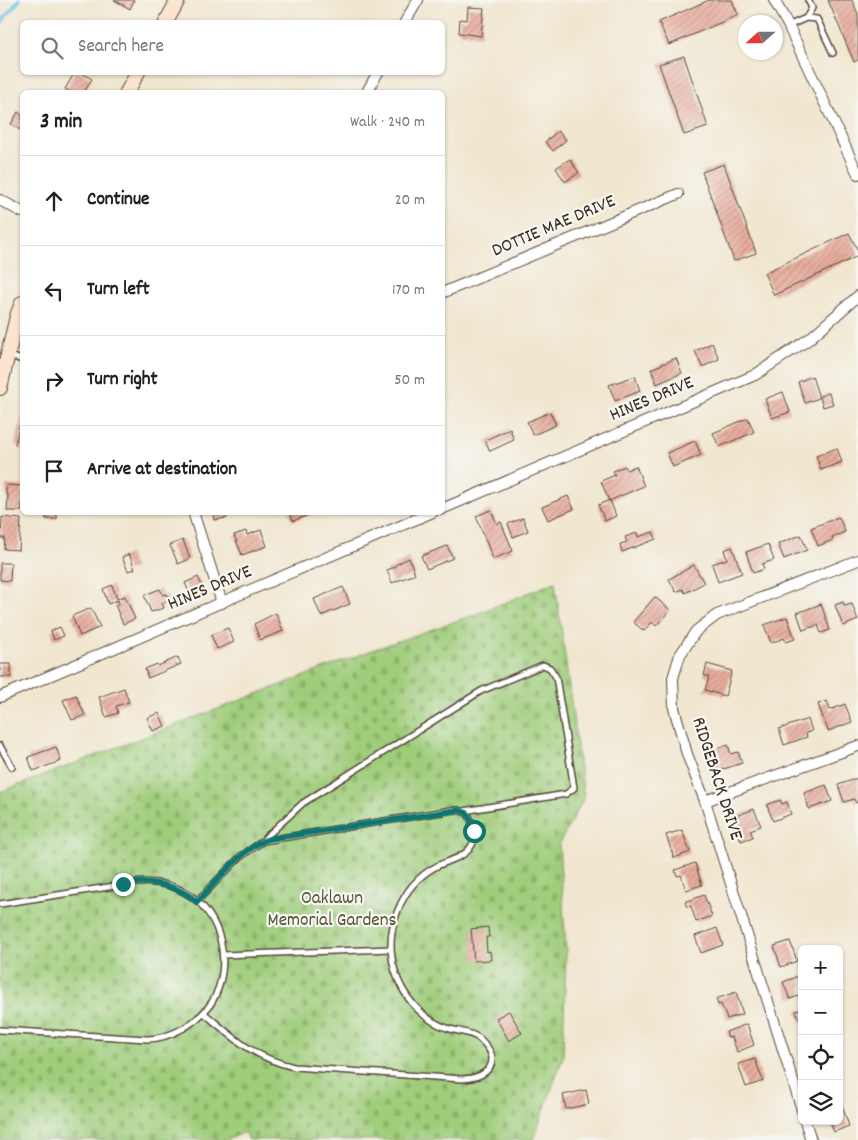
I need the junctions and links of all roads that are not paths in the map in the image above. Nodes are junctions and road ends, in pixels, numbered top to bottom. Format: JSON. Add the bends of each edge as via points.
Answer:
{"nodes":[{"id":1,"x":178,"y":0,"type":"edge"},
{"id":2,"x":418,"y":0,"type":"edge"},
{"id":3,"x":774,"y":0,"type":"edge"},
{"id":4,"x":808,"y":0,"type":"edge"},
{"id":5,"x":806,"y":18,"type":"junction"},
{"id":6,"x":167,"y":20,"type":"edge"},
{"id":7,"x":406,"y":20,"type":"edge"},
{"id":8,"x":788,"y":26,"type":"junction"},
{"id":9,"x":833,"y":53,"type":"dead end"},
{"id":10,"x":136,"y":75,"type":"edge"},
{"id":11,"x":376,"y":75,"type":"edge"},
{"id":12,"x":128,"y":90,"type":"edge"},
{"id":13,"x":368,"y":90,"type":"edge"},
{"id":14,"x":858,"y":174,"type":"edge"},
{"id":15,"x":678,"y":194,"type":"dead end"},
{"id":16,"x":0,"y":200,"type":"edge"},
{"id":17,"x":20,"y":211,"type":"edge"},
{"id":18,"x":445,"y":292,"type":"edge"},
{"id":19,"x":858,"y":296,"type":"edge"},
{"id":20,"x":20,"y":317,"type":"edge"},
{"id":21,"x":8,"y":354,"type":"junction"},
{"id":22,"x":20,"y":359,"type":"edge"},
{"id":23,"x":0,"y":388,"type":"edge"},
{"id":24,"x":445,"y":507,"type":"edge"},
{"id":25,"x":194,"y":515,"type":"edge"},
{"id":26,"x":426,"y":515,"type":"edge"},
{"id":27,"x":858,"y":560,"type":"edge"},
{"id":28,"x":222,"y":603,"type":"junction"},
{"id":29,"x":0,"y":697,"type":"edge"},
{"id":30,"x":0,"y":746,"type":"edge"},
{"id":31,"x":858,"y":746,"type":"edge"},
{"id":32,"x":12,"y":767,"type":"dead end"},
{"id":33,"x":705,"y":801,"type":"junction"},
{"id":34,"x":463,"y":811,"type":"junction"},
{"id":35,"x":263,"y":840,"type":"junction"},
{"id":36,"x":197,"y":902,"type":"junction"},
{"id":37,"x":0,"y":904,"type":"edge"},
{"id":38,"x":391,"y":949,"type":"junction"},
{"id":39,"x":223,"y":955,"type":"junction"},
{"id":40,"x":204,"y":1013,"type":"junction"},
{"id":41,"x":0,"y":1030,"type":"edge"},
{"id":42,"x":798,"y":1097,"type":"edge"},
{"id":43,"x":806,"y":1125,"type":"edge"},
{"id":44,"x":811,"y":1140,"type":"edge"}],
"edges":[{"from":1,"to":6,"type":"main road"},
{"from":2,"to":7,"type":"street"},
{"from":3,"to":8,"type":"street"},
{"from":4,"to":5,"type":"lane","via":[[812,8]]},
{"from":5,"to":8,"type":"lane"},
{"from":5,"to":9,"type":"lane","via":[[817,19]]},
{"from":8,"to":14,"type":"street"},
{"from":10,"to":12,"type":"main road"},
{"from":11,"to":13,"type":"street"},
{"from":15,"to":18,"type":"street","name":"DOTTIE MAE DRIVE"},
{"from":16,"to":17,"type":"street"},
{"from":19,"to":24,"type":"street","name":"HINES DRIVE","via":[[809,339],[755,375]]},
{"from":20,"to":21,"type":"main road"},
{"from":21,"to":22,"type":"lane"},
{"from":21,"to":23,"type":"main road"},
{"from":25,"to":28,"type":"street"},
{"from":26,"to":28,"type":"street","name":"HINES DRIVE"},
{"from":27,"to":33,"type":"street","name":"RIDGEBACK DRIVE","via":[[717,614],[696,631],[680,655],[674,678],[674,708]]},
{"from":28,"to":29,"type":"street","name":"HINES DRIVE"},
{"from":30,"to":32,"type":"lane"},
{"from":31,"to":33,"type":"street"},
{"from":33,"to":42,"type":"street","name":"RIDGEBACK DRIVE"},
{"from":34,"to":35,"type":"lane","via":[[452,810]]},
{"from":34,"to":35,"type":"lane","via":[[566,794],[574,788],[556,678],[550,668],[543,665],[481,691],[303,803]]},
{"from":34,"to":38,"type":"lane","via":[[474,826],[471,847],[425,873],[411,888],[397,912]]},
{"from":35,"to":36,"type":"lane","via":[[240,857]]},
{"from":36,"to":37,"type":"lane","via":[[175,888],[141,882]]},
{"from":36,"to":39,"type":"lane","via":[[216,928]]},
{"from":38,"to":39,"type":"lane"},
{"from":38,"to":40,"type":"lane","via":[[398,978],[418,1009],[440,1025],[478,1037],[487,1046],[491,1062],[486,1073],[462,1079],[294,1067],[252,1052]]},
{"from":39,"to":40,"type":"lane","via":[[217,991]]},
{"from":40,"to":41,"type":"lane","via":[[180,1030],[153,1039]]},
{"from":43,"to":44,"type":"street"}]}
